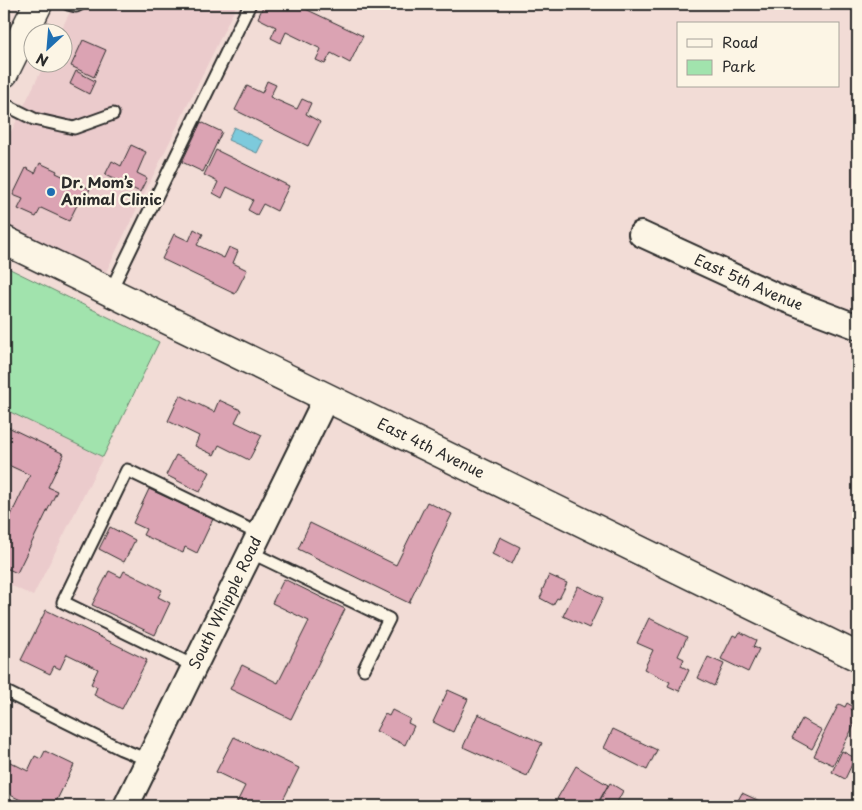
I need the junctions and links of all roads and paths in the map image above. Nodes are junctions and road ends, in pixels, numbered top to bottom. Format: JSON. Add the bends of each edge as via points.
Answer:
{"nodes":[{"id":1,"x":38,"y":4,"type":"edge"},
{"id":2,"x":68,"y":4,"type":"edge"},
{"id":3,"x":80,"y":4,"type":"edge"},
{"id":4,"x":250,"y":4,"type":"edge"},
{"id":5,"x":4,"y":73,"type":"edge"},
{"id":6,"x":4,"y":104,"type":"edge"},
{"id":7,"x":113,"y":114,"type":"dead end"},
{"id":8,"x":641,"y":234,"type":"dead end"},
{"id":9,"x":4,"y":240,"type":"edge"},
{"id":10,"x":110,"y":292,"type":"junction"},
{"id":11,"x":858,"y":327,"type":"edge"},
{"id":12,"x":326,"y":398,"type":"junction"},
{"id":13,"x":255,"y":543,"type":"junction"},
{"id":14,"x":858,"y":657,"type":"edge"},
{"id":15,"x":194,"y":666,"type":"junction"},
{"id":16,"x":364,"y":669,"type":"dead end"},
{"id":17,"x":4,"y":691,"type":"edge"},
{"id":18,"x":148,"y":760,"type":"junction"},
{"id":19,"x":126,"y":806,"type":"edge"}],
"edges":[{"from":1,"to":5,"type":"street"},
{"from":2,"to":3,"type":"lane"},
{"from":4,"to":10,"type":"lane"},
{"from":6,"to":7,"type":"lane","via":[[34,119],[74,128]]},
{"from":8,"to":11,"type":"street","name":"East 5th Avenue","via":[[774,295]]},
{"from":9,"to":10,"type":"street","name":"East 4th Avenue"},
{"from":10,"to":12,"type":"street","name":"East 4th Avenue"},
{"from":12,"to":13,"type":"street","name":"South Whipple Road"},
{"from":12,"to":14,"type":"street","name":"East 4th Avenue"},
{"from":13,"to":15,"type":"street","name":"South Whipple Road"},
{"from":13,"to":15,"type":"lane","via":[[127,470],[63,602]]},
{"from":13,"to":16,"type":"lane","via":[[389,619]]},
{"from":15,"to":18,"type":"street","name":"South Whipple Road"},
{"from":17,"to":18,"type":"lane"},
{"from":18,"to":19,"type":"street","name":"South Whipple Road"}]}
